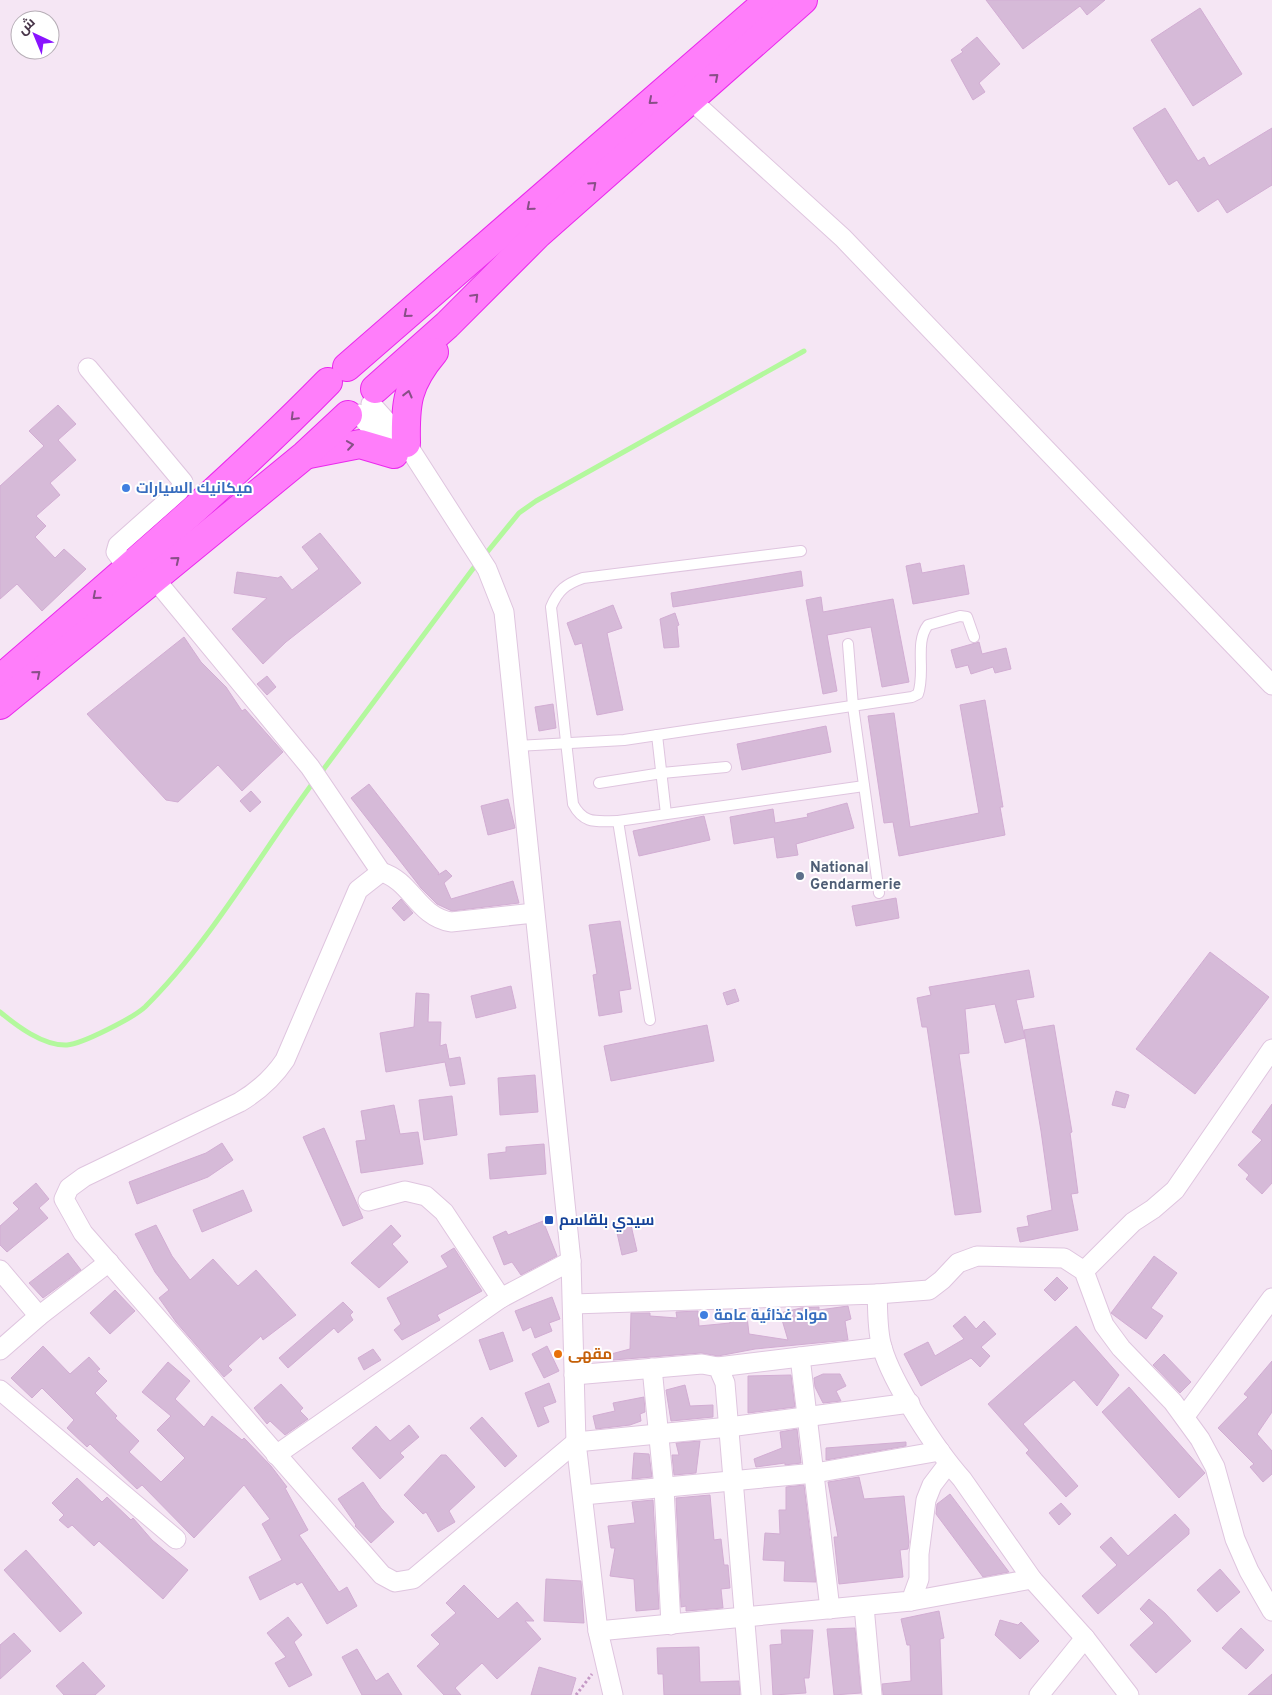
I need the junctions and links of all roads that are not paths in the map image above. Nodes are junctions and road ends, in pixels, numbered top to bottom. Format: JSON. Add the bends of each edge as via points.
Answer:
{"nodes":[{"id":1,"x":769,"y":0,"type":"edge"},
{"id":2,"x":803,"y":0,"type":"edge"},
{"id":3,"x":690,"y":99,"type":"junction"},
{"id":4,"x":448,"y":325,"type":"junction"},
{"id":5,"x":88,"y":368,"type":"dead end"},
{"id":6,"x":338,"y":375,"type":"junction"},
{"id":7,"x":363,"y":405,"type":"junction"},
{"id":8,"x":400,"y":448,"type":"junction"},
{"id":9,"x":305,"y":455,"type":"junction"},
{"id":10,"x":801,"y":551,"type":"dead end"},
{"id":11,"x":128,"y":568,"type":"junction"},
{"id":12,"x":154,"y":578,"type":"junction"},
{"id":13,"x":974,"y":637,"type":"dead end"},
{"id":14,"x":848,"y":644,"type":"dead end"},
{"id":15,"x":0,"y":679,"type":"edge"},
{"id":16,"x":1272,"y":685,"type":"edge"},
{"id":17,"x":0,"y":705,"type":"edge"},
{"id":18,"x":853,"y":706,"type":"junction"},
{"id":19,"x":657,"y":735,"type":"junction"},
{"id":20,"x":566,"y":743,"type":"junction"},
{"id":21,"x":517,"y":746,"type":"junction"},
{"id":22,"x":726,"y":767,"type":"dead end"},
{"id":23,"x":662,"y":773,"type":"junction"},
{"id":24,"x":599,"y":783,"type":"dead end"},
{"id":25,"x":864,"y":786,"type":"junction"},
{"id":26,"x":666,"y":814,"type":"junction"},
{"id":27,"x":618,"y":821,"type":"junction"},
{"id":28,"x":381,"y":872,"type":"junction"},
{"id":29,"x":879,"y":893,"type":"dead end"},
{"id":30,"x":534,"y":914,"type":"junction"},
{"id":31,"x":650,"y":1020,"type":"dead end"},
{"id":32,"x":1272,"y":1049,"type":"edge"},
{"id":33,"x":368,"y":1201,"type":"dead end"},
{"id":34,"x":571,"y":1261,"type":"junction"},
{"id":35,"x":109,"y":1262,"type":"junction"},
{"id":36,"x":0,"y":1270,"type":"edge"},
{"id":37,"x":1084,"y":1271,"type":"junction"},
{"id":38,"x":877,"y":1294,"type":"junction"},
{"id":39,"x":501,"y":1298,"type":"junction"},
{"id":40,"x":1272,"y":1298,"type":"edge"},
{"id":41,"x":572,"y":1304,"type":"junction"},
{"id":42,"x":39,"y":1316,"type":"junction"},
{"id":43,"x":882,"y":1347,"type":"junction"},
{"id":44,"x":0,"y":1350,"type":"edge"},
{"id":45,"x":800,"y":1357,"type":"junction"},
{"id":46,"x":718,"y":1367,"type":"junction"},
{"id":47,"x":652,"y":1368,"type":"junction"},
{"id":48,"x":574,"y":1374,"type":"junction"},
{"id":49,"x":0,"y":1390,"type":"edge"},
{"id":50,"x":910,"y":1403,"type":"junction"},
{"id":51,"x":1185,"y":1416,"type":"junction"},
{"id":52,"x":809,"y":1417,"type":"junction"},
{"id":53,"x":729,"y":1427,"type":"junction"},
{"id":54,"x":659,"y":1434,"type":"junction"},
{"id":55,"x":576,"y":1442,"type":"junction"},
{"id":56,"x":276,"y":1455,"type":"junction"},
{"id":57,"x":944,"y":1457,"type":"junction"},
{"id":58,"x":815,"y":1473,"type":"junction"},
{"id":59,"x":733,"y":1483,"type":"junction"},
{"id":60,"x":664,"y":1488,"type":"junction"},
{"id":61,"x":583,"y":1495,"type":"junction"},
{"id":62,"x":176,"y":1538,"type":"dead end"},
{"id":63,"x":1032,"y":1579,"type":"junction"},
{"id":64,"x":911,"y":1601,"type":"junction"},
{"id":65,"x":864,"y":1606,"type":"junction"},
{"id":66,"x":830,"y":1609,"type":"junction"},
{"id":67,"x":1272,"y":1611,"type":"edge"},
{"id":68,"x":744,"y":1619,"type":"junction"},
{"id":69,"x":671,"y":1625,"type":"junction"},
{"id":70,"x":598,"y":1631,"type":"junction"},
{"id":71,"x":1085,"y":1638,"type":"junction"},
{"id":72,"x":613,"y":1695,"type":"edge"},
{"id":73,"x":751,"y":1695,"type":"edge"},
{"id":74,"x":872,"y":1695,"type":"edge"},
{"id":75,"x":1039,"y":1695,"type":"edge"},
{"id":76,"x":1129,"y":1695,"type":"edge"}],
"edges":[{"from":1,"to":6,"type":"highway","one_way":true},
{"from":3,"to":2,"type":"highway","one_way":true},
{"from":4,"to":3,"type":"highway","one_way":true,"via":[[538,234]]},
{"from":3,"to":16,"type":"street","via":[[843,238]]},
{"from":4,"to":7,"type":"highway"},
{"from":8,"to":4,"type":"highway","one_way":true,"via":[[411,384],[436,349]]},
{"from":5,"to":11,"type":"street","via":[[183,482],[179,491],[118,545],[116,552]]},
{"from":6,"to":7,"type":"highway","via":[[354,367],[368,374]]},
{"from":6,"to":7,"type":"highway","via":[[326,390],[330,405],[336,411]]},
{"from":6,"to":11,"type":"highway","one_way":true},
{"from":7,"to":8,"type":"street"},
{"from":7,"to":9,"type":"highway"},
{"from":9,"to":8,"type":"highway","one_way":true,"via":[[360,444]]},
{"from":8,"to":21,"type":"street","via":[[424,474],[487,569],[504,612]]},
{"from":12,"to":9,"type":"highway","one_way":true},
{"from":10,"to":20,"type":"lane","via":[[583,578],[566,584],[551,607]]},
{"from":11,"to":15,"type":"highway","one_way":true},
{"from":17,"to":12,"type":"highway","one_way":true},
{"from":12,"to":28,"type":"street","via":[[310,767]]},
{"from":13,"to":18,"type":"lane","via":[[967,617],[933,622],[924,629],[922,638],[922,678],[918,694]]},
{"from":14,"to":18,"type":"lane"},
{"from":18,"to":19,"type":"lane"},
{"from":18,"to":25,"type":"lane"},
{"from":19,"to":20,"type":"lane"},
{"from":19,"to":23,"type":"lane"},
{"from":20,"to":21,"type":"lane"},
{"from":20,"to":27,"type":"lane","via":[[573,804],[578,814],[587,820]]},
{"from":21,"to":30,"type":"street"},
{"from":22,"to":23,"type":"lane"},
{"from":23,"to":24,"type":"lane"},
{"from":23,"to":26,"type":"lane"},
{"from":25,"to":26,"type":"lane"},
{"from":25,"to":29,"type":"lane"},
{"from":26,"to":27,"type":"lane"},
{"from":27,"to":31,"type":"lane"},
{"from":28,"to":30,"type":"street","via":[[395,876],[428,913],[439,920],[451,922]]},
{"from":28,"to":35,"type":"street","via":[[358,890],[298,1033],[274,1076],[258,1092],[240,1102],[69,1188],[64,1199],[71,1213],[83,1233]]},
{"from":30,"to":34,"type":"street"},
{"from":32,"to":37,"type":"street","via":[[1175,1190],[1133,1222]]},
{"from":33,"to":39,"type":"street","via":[[405,1191],[426,1196],[444,1212]]},
{"from":34,"to":39,"type":"street"},
{"from":34,"to":41,"type":"street"},
{"from":35,"to":42,"type":"street"},
{"from":35,"to":56,"type":"street"},
{"from":36,"to":42,"type":"street"},
{"from":37,"to":38,"type":"street","via":[[1064,1258],[977,1256],[958,1263],[929,1290]]},
{"from":37,"to":51,"type":"street","via":[[1104,1325],[1121,1348]]},
{"from":38,"to":41,"type":"street"},
{"from":38,"to":43,"type":"street"},
{"from":39,"to":56,"type":"street"},
{"from":40,"to":51,"type":"street"},
{"from":41,"to":48,"type":"street"},
{"from":42,"to":44,"type":"street"},
{"from":43,"to":45,"type":"street"},
{"from":43,"to":50,"type":"street"},
{"from":45,"to":46,"type":"street"},
{"from":45,"to":52,"type":"street"},
{"from":46,"to":47,"type":"street","via":[[702,1364]]},
{"from":46,"to":53,"type":"street","via":[[725,1383]]},
{"from":47,"to":48,"type":"street"},
{"from":47,"to":54,"type":"street"},
{"from":48,"to":55,"type":"street"},
{"from":49,"to":62,"type":"street"},
{"from":50,"to":52,"type":"street"},
{"from":50,"to":57,"type":"street"},
{"from":51,"to":67,"type":"street","via":[[1215,1467],[1235,1539],[1248,1571]]},
{"from":52,"to":53,"type":"street"},
{"from":52,"to":58,"type":"street"},
{"from":53,"to":54,"type":"street"},
{"from":53,"to":59,"type":"street"},
{"from":54,"to":55,"type":"street"},
{"from":54,"to":60,"type":"street"},
{"from":55,"to":56,"type":"street","via":[[413,1579],[395,1582],[382,1574]]},
{"from":55,"to":61,"type":"street"},
{"from":57,"to":58,"type":"street"},
{"from":57,"to":63,"type":"street"},
{"from":57,"to":64,"type":"street","via":[[926,1500],[919,1579]]},
{"from":58,"to":59,"type":"street"},
{"from":58,"to":66,"type":"street"},
{"from":59,"to":60,"type":"street"},
{"from":59,"to":68,"type":"street"},
{"from":60,"to":61,"type":"street"},
{"from":60,"to":69,"type":"street"},
{"from":61,"to":70,"type":"street"},
{"from":63,"to":64,"type":"street"},
{"from":63,"to":71,"type":"street"},
{"from":64,"to":65,"type":"street"},
{"from":65,"to":66,"type":"street"},
{"from":65,"to":74,"type":"street"},
{"from":66,"to":68,"type":"street"},
{"from":68,"to":69,"type":"street"},
{"from":68,"to":73,"type":"street"},
{"from":69,"to":70,"type":"street"},
{"from":70,"to":72,"type":"street"},
{"from":71,"to":75,"type":"street"},
{"from":71,"to":76,"type":"street"}]}
